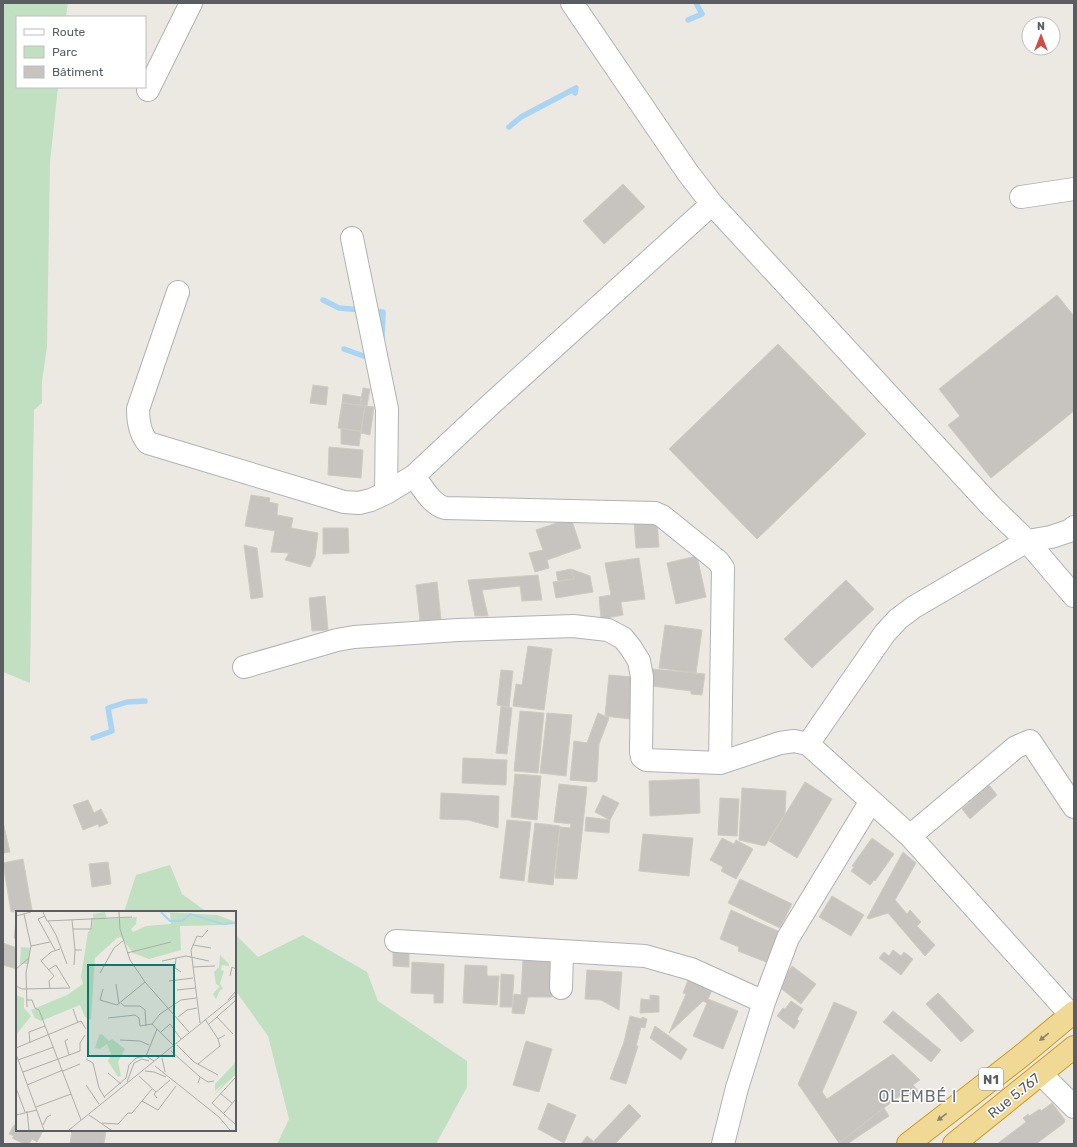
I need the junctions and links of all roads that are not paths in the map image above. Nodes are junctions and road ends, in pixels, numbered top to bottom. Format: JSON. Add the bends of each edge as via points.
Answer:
{"nodes":[{"id":1,"x":191,"y":3,"type":"edge"},
{"id":2,"x":572,"y":3,"type":"edge"},
{"id":3,"x":148,"y":90,"type":"dead end"},
{"id":4,"x":1074,"y":189,"type":"edge"},
{"id":5,"x":1021,"y":197,"type":"dead end"},
{"id":6,"x":712,"y":204,"type":"junction"},
{"id":7,"x":352,"y":238,"type":"dead end"},
{"id":8,"x":178,"y":292,"type":"dead end"},
{"id":9,"x":414,"y":476,"type":"junction"},
{"id":10,"x":386,"y":493,"type":"junction"},
{"id":11,"x":1074,"y":527,"type":"edge"},
{"id":12,"x":1027,"y":541,"type":"junction"},
{"id":13,"x":1074,"y":596,"type":"edge"},
{"id":14,"x":244,"y":667,"type":"dead end"},
{"id":15,"x":808,"y":744,"type":"junction"},
{"id":16,"x":720,"y":763,"type":"junction"},
{"id":17,"x":871,"y":801,"type":"junction"},
{"id":18,"x":1074,"y":807,"type":"edge"},
{"id":19,"x":910,"y":836,"type":"junction"},
{"id":20,"x":396,"y":941,"type":"dead end"},
{"id":21,"x":562,"y":951,"type":"junction"},
{"id":22,"x":561,"y":988,"type":"dead end"},
{"id":23,"x":764,"y":1002,"type":"junction"},
{"id":24,"x":1072,"y":1014,"type":"edge"},
{"id":25,"x":1074,"y":1047,"type":"edge"},
{"id":26,"x":1041,"y":1074,"type":"junction"},
{"id":27,"x":1074,"y":1106,"type":"edge"},
{"id":28,"x":723,"y":1144,"type":"edge"},
{"id":29,"x":908,"y":1144,"type":"edge"},
{"id":30,"x":954,"y":1144,"type":"edge"}],
"edges":[{"from":1,"to":3,"type":"street"},
{"from":2,"to":6,"type":"street"},
{"from":4,"to":5,"type":"street"},
{"from":6,"to":9,"type":"street"},
{"from":6,"to":12,"type":"street","via":[[991,506]]},
{"from":7,"to":10,"type":"street","via":[[387,409]]},
{"from":8,"to":10,"type":"street","via":[[138,408],[143,438],[148,443],[344,502],[359,503]]},
{"from":9,"to":10,"type":"street"},
{"from":9,"to":16,"type":"street","via":[[433,502],[445,508],[655,514],[662,516],[718,561],[723,568]]},
{"from":11,"to":12,"type":"street","via":[[1070,531],[1051,537]]},
{"from":12,"to":13,"type":"street"},
{"from":12,"to":15,"type":"street","via":[[898,619],[885,633]]},
{"from":14,"to":16,"type":"street","via":[[354,637],[558,626],[608,630],[623,638],[639,661],[642,676],[642,757],[646,760]]},
{"from":15,"to":16,"type":"street","via":[[794,741],[780,743]]},
{"from":15,"to":17,"type":"street"},
{"from":17,"to":19,"type":"street"},
{"from":17,"to":23,"type":"street","via":[[788,938]]},
{"from":18,"to":19,"type":"street","via":[[1030,741],[1016,747]]},
{"from":19,"to":24,"type":"street"},
{"from":20,"to":21,"type":"street"},
{"from":21,"to":22,"type":"street"},
{"from":21,"to":23,"type":"street","via":[[645,956],[691,969]]},
{"from":23,"to":28,"type":"street","via":[[737,1088]]},
{"from":24,"to":29,"type":"highway","number":"N1","one_way":true},
{"from":25,"to":26,"type":"highway","name":"Rue 5.767","number":"N1"},
{"from":26,"to":27,"type":"street"},
{"from":26,"to":30,"type":"highway","name":"Rue 5.767","number":"N1"}]}
